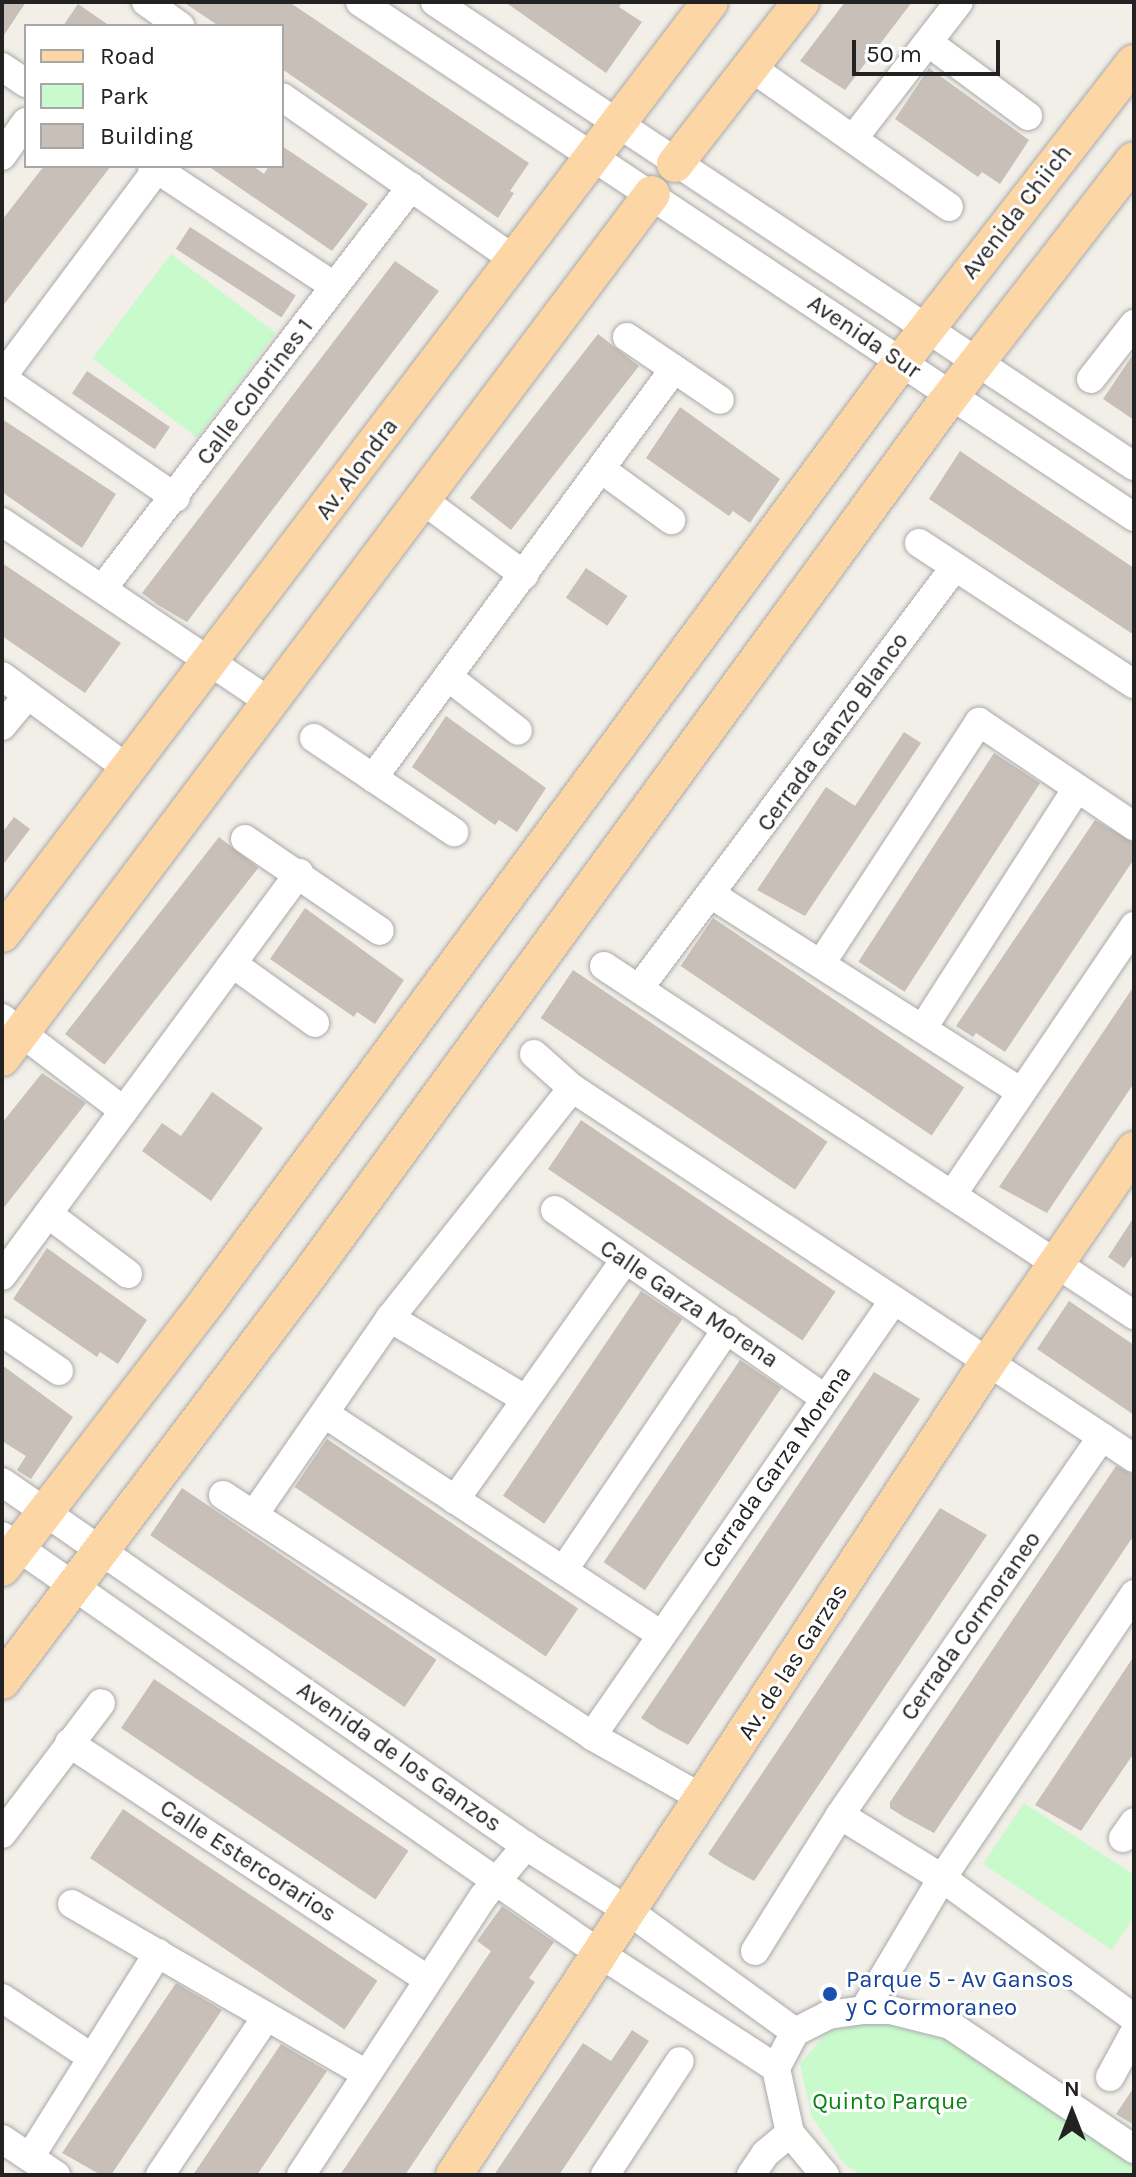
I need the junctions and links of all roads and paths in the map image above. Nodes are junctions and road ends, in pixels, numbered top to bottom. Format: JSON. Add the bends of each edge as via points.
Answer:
{"nodes":[{"id":1,"x":146,"y":2,"type":"edge"},
{"id":2,"x":360,"y":2,"type":"edge"},
{"id":3,"x":435,"y":2,"type":"edge"},
{"id":4,"x":710,"y":2,"type":"edge"},
{"id":5,"x":801,"y":2,"type":"edge"},
{"id":6,"x":959,"y":2,"type":"edge"},
{"id":7,"x":177,"y":24,"type":"edge"},
{"id":8,"x":929,"y":43,"type":"junction"},
{"id":9,"x":1134,"y":63,"type":"edge"},
{"id":10,"x":2,"y":67,"type":"edge"},
{"id":11,"x":760,"y":74,"type":"junction"},
{"id":12,"x":24,"y":82,"type":"edge"},
{"id":13,"x":284,"y":98,"type":"edge"},
{"id":14,"x":1028,"y":116,"type":"dead end"},
{"id":15,"x":24,"y":125,"type":"edge"},
{"id":16,"x":618,"y":127,"type":"junction"},
{"id":17,"x":853,"y":139,"type":"junction"},
{"id":18,"x":2,"y":156,"type":"edge"},
{"id":19,"x":596,"y":156,"type":"junction"},
{"id":20,"x":1134,"y":160,"type":"edge"},
{"id":21,"x":675,"y":164,"type":"junction"},
{"id":22,"x":155,"y":168,"type":"edge"},
{"id":23,"x":411,"y":187,"type":"junction"},
{"id":24,"x":652,"y":194,"type":"junction"},
{"id":25,"x":949,"y":207,"type":"dead end"},
{"id":26,"x":507,"y":254,"type":"junction"},
{"id":27,"x":334,"y":286,"type":"junction"},
{"id":28,"x":1134,"y":324,"type":"edge"},
{"id":29,"x":926,"y":329,"type":"junction"},
{"id":30,"x":627,"y":337,"type":"dead end"},
{"id":31,"x":978,"y":361,"type":"junction"},
{"id":32,"x":901,"y":362,"type":"junction"},
{"id":33,"x":674,"y":369,"type":"junction"},
{"id":34,"x":2,"y":378,"type":"edge"},
{"id":35,"x":1091,"y":379,"type":"dead end"},
{"id":36,"x":951,"y":395,"type":"junction"},
{"id":37,"x":720,"y":400,"type":"dead end"},
{"id":38,"x":1134,"y":466,"type":"edge"},
{"id":39,"x":601,"y":469,"type":"junction"},
{"id":40,"x":176,"y":498,"type":"junction"},
{"id":41,"x":423,"y":500,"type":"junction"},
{"id":42,"x":1134,"y":517,"type":"edge"},
{"id":43,"x":671,"y":520,"type":"dead end"},
{"id":44,"x":2,"y":522,"type":"edge"},
{"id":45,"x":919,"y":543,"type":"dead end"},
{"id":46,"x":954,"y":568,"type":"junction"},
{"id":47,"x":524,"y":575,"type":"junction"},
{"id":48,"x":103,"y":588,"type":"junction"},
{"id":49,"x":201,"y":653,"type":"junction"},
{"id":50,"x":2,"y":676,"type":"edge"},
{"id":51,"x":448,"y":677,"type":"junction"},
{"id":52,"x":1134,"y":684,"type":"edge"},
{"id":53,"x":28,"y":695,"type":"junction"},
{"id":54,"x":270,"y":702,"type":"junction"},
{"id":55,"x":2,"y":726,"type":"edge"},
{"id":56,"x":518,"y":731,"type":"dead end"},
{"id":57,"x":314,"y":738,"type":"dead end"},
{"id":58,"x":120,"y":763,"type":"junction"},
{"id":59,"x":373,"y":778,"type":"junction"},
{"id":60,"x":1076,"y":790,"type":"junction"},
{"id":61,"x":1134,"y":826,"type":"edge"},
{"id":62,"x":454,"y":832,"type":"dead end"},
{"id":63,"x":245,"y":839,"type":"dead end"},
{"id":64,"x":299,"y":873,"type":"junction"},
{"id":65,"x":712,"y":895,"type":"junction"},
{"id":66,"x":1134,"y":926,"type":"edge"},
{"id":67,"x":380,"y":931,"type":"dead end"},
{"id":68,"x":2,"y":934,"type":"edge"},
{"id":69,"x":822,"y":962,"type":"junction"},
{"id":70,"x":233,"y":964,"type":"junction"},
{"id":71,"x":604,"y":966,"type":"dead end"},
{"id":72,"x":640,"y":987,"type":"junction"},
{"id":73,"x":315,"y":1023,"type":"dead end"},
{"id":74,"x":923,"y":1028,"type":"junction"},
{"id":75,"x":15,"y":1038,"type":"edge"},
{"id":76,"x":534,"y":1054,"type":"dead end"},
{"id":77,"x":572,"y":1088,"type":"junction"},
{"id":78,"x":1021,"y":1092,"type":"junction"},
{"id":79,"x":124,"y":1111,"type":"junction"},
{"id":80,"x":1134,"y":1150,"type":"edge"},
{"id":81,"x":952,"y":1195,"type":"junction"},
{"id":82,"x":555,"y":1210,"type":"dead end"},
{"id":83,"x":48,"y":1214,"type":"junction"},
{"id":84,"x":624,"y":1261,"type":"junction"},
{"id":85,"x":1069,"y":1268,"type":"junction"},
{"id":86,"x":128,"y":1274,"type":"dead end"},
{"id":87,"x":2,"y":1276,"type":"edge"},
{"id":88,"x":894,"y":1300,"type":"junction"},
{"id":89,"x":1134,"y":1315,"type":"edge"},
{"id":90,"x":390,"y":1318,"type":"junction"},
{"id":91,"x":727,"y":1329,"type":"junction"},
{"id":92,"x":2,"y":1332,"type":"edge"},
{"id":93,"x":979,"y":1358,"type":"junction"},
{"id":94,"x":59,"y":1371,"type":"dead end"},
{"id":95,"x":824,"y":1398,"type":"junction"},
{"id":96,"x":525,"y":1399,"type":"junction"},
{"id":97,"x":325,"y":1414,"type":"junction"},
{"id":98,"x":1102,"y":1437,"type":"junction"},
{"id":99,"x":1134,"y":1458,"type":"edge"},
{"id":100,"x":2,"y":1482,"type":"edge"},
{"id":101,"x":223,"y":1495,"type":"dead end"},
{"id":102,"x":455,"y":1500,"type":"junction"},
{"id":103,"x":43,"y":1512,"type":"junction"},
{"id":104,"x":255,"y":1513,"type":"junction"},
{"id":105,"x":7,"y":1550,"type":"edge"},
{"id":106,"x":104,"y":1550,"type":"junction"},
{"id":107,"x":565,"y":1568,"type":"junction"},
{"id":108,"x":74,"y":1586,"type":"junction"},
{"id":109,"x":1134,"y":1594,"type":"edge"},
{"id":110,"x":660,"y":1634,"type":"junction"},
{"id":111,"x":2,"y":1681,"type":"edge"},
{"id":112,"x":101,"y":1703,"type":"dead end"},
{"id":113,"x":592,"y":1736,"type":"junction"},
{"id":114,"x":69,"y":1743,"type":"junction"},
{"id":115,"x":693,"y":1794,"type":"junction"},
{"id":116,"x":840,"y":1815,"type":"junction"},
{"id":117,"x":2,"y":1834,"type":"edge"},
{"id":118,"x":526,"y":1846,"type":"junction"},
{"id":119,"x":498,"y":1878,"type":"junction"},
{"id":120,"x":942,"y":1878,"type":"junction"},
{"id":121,"x":72,"y":1904,"type":"dead end"},
{"id":122,"x":630,"y":1912,"type":"junction"},
{"id":123,"x":755,"y":1951,"type":"dead end"},
{"id":124,"x":158,"y":1953,"type":"junction"},
{"id":125,"x":602,"y":1955,"type":"junction"},
{"id":126,"x":427,"y":1979,"type":"junction"},
{"id":127,"x":2,"y":1998,"type":"edge"},
{"id":128,"x":864,"y":2010,"type":"junction"},
{"id":129,"x":1134,"y":2018,"type":"edge"},
{"id":130,"x":265,"y":2019,"type":"junction"},
{"id":131,"x":795,"y":2032,"type":"junction"},
{"id":132,"x":1134,"y":2033,"type":"edge"},
{"id":133,"x":91,"y":2057,"type":"junction"},
{"id":134,"x":680,"y":2061,"type":"dead end"},
{"id":135,"x":776,"y":2068,"type":"junction"},
{"id":136,"x":367,"y":2074,"type":"junction"},
{"id":137,"x":1110,"y":2077,"type":"dead end"},
{"id":138,"x":790,"y":2133,"type":"junction"},
{"id":139,"x":2,"y":2139,"type":"edge"},
{"id":140,"x":1134,"y":2149,"type":"edge"},
{"id":141,"x":30,"y":2157,"type":"junction"},
{"id":142,"x":56,"y":2175,"type":"edge"},
{"id":143,"x":160,"y":2175,"type":"edge"},
{"id":144,"x":301,"y":2175,"type":"edge"},
{"id":145,"x":454,"y":2175,"type":"edge"},
{"id":146,"x":605,"y":2175,"type":"edge"},
{"id":147,"x":751,"y":2175,"type":"edge"},
{"id":148,"x":825,"y":2175,"type":"edge"}],
"edges":[{"from":1,"to":7,"type":"street"},
{"from":2,"to":19,"type":"street","name":"Avenida Sur"},
{"from":3,"to":16,"type":"street"},
{"from":4,"to":16,"type":"main road","name":"Av. Alondra"},
{"from":5,"to":11,"type":"main road"},
{"from":6,"to":8,"type":"street"},
{"from":8,"to":14,"type":"street"},
{"from":8,"to":17,"type":"street"},
{"from":9,"to":29,"type":"main road","name":"Avenida Chiich"},
{"from":10,"to":12,"type":"street"},
{"from":11,"to":17,"type":"street"},
{"from":11,"to":21,"type":"main road"},
{"from":13,"to":23,"type":"street"},
{"from":15,"to":18,"type":"street"},
{"from":16,"to":19,"type":"main road","name":"Av. Alondra"},
{"from":16,"to":21,"type":"street"},
{"from":17,"to":25,"type":"street"},
{"from":19,"to":24,"type":"street","name":"Avenida Sur"},
{"from":19,"to":26,"type":"main road","name":"Av. Alondra"},
{"from":20,"to":31,"type":"main road"},
{"from":21,"to":24,"type":"street"},
{"from":21,"to":29,"type":"street"},
{"from":22,"to":27,"type":"street"},
{"from":22,"to":34,"type":"street"},
{"from":23,"to":26,"type":"street"},
{"from":23,"to":27,"type":"street","name":"Calle Colorines 1"},
{"from":24,"to":32,"type":"street","name":"Avenida Sur"},
{"from":24,"to":41,"type":"main road"},
{"from":26,"to":49,"type":"main road","name":"Av. Alondra"},
{"from":27,"to":40,"type":"street","name":"Calle Colorines 1"},
{"from":28,"to":35,"type":"street"},
{"from":29,"to":31,"type":"street"},
{"from":29,"to":32,"type":"main road","name":"Avenida Chiich"},
{"from":30,"to":33,"type":"street"},
{"from":31,"to":36,"type":"main road"},
{"from":31,"to":38,"type":"street"},
{"from":32,"to":36,"type":"street","name":"Avenida Sur"},
{"from":32,"to":103,"type":"main road","name":"Avenida Chiich","via":[[209,1299]]},
{"from":33,"to":37,"type":"street"},
{"from":33,"to":39,"type":"street"},
{"from":34,"to":40,"type":"street"},
{"from":36,"to":42,"type":"street","name":"Avenida Sur"},
{"from":36,"to":106,"type":"main road"},
{"from":39,"to":43,"type":"street"},
{"from":39,"to":47,"type":"street"},
{"from":40,"to":48,"type":"street","name":"Calle Colorines 1"},
{"from":41,"to":47,"type":"street"},
{"from":41,"to":54,"type":"main road"},
{"from":44,"to":48,"type":"street"},
{"from":45,"to":46,"type":"street"},
{"from":46,"to":52,"type":"street"},
{"from":46,"to":65,"type":"street","name":"Cerrada Ganzo Blanco"},
{"from":47,"to":51,"type":"street"},
{"from":48,"to":49,"type":"street"},
{"from":49,"to":54,"type":"street"},
{"from":49,"to":58,"type":"main road","name":"Av. Alondra"},
{"from":50,"to":53,"type":"street"},
{"from":51,"to":56,"type":"street"},
{"from":51,"to":59,"type":"street"},
{"from":53,"to":55,"type":"street"},
{"from":53,"to":58,"type":"street"},
{"from":54,"to":75,"type":"main road"},
{"from":57,"to":59,"type":"street"},
{"from":58,"to":68,"type":"main road","name":"Av. Alondra"},
{"from":59,"to":62,"type":"street"},
{"from":60,"to":61,"type":"street"},
{"from":60,"to":69,"type":"street","via":[[979,722]]},
{"from":60,"to":74,"type":"street"},
{"from":63,"to":64,"type":"street"},
{"from":64,"to":67,"type":"street"},
{"from":64,"to":70,"type":"street"},
{"from":65,"to":69,"type":"street"},
{"from":65,"to":72,"type":"street","name":"Cerrada Ganzo Blanco"},
{"from":66,"to":78,"type":"street"},
{"from":69,"to":74,"type":"street"},
{"from":70,"to":73,"type":"street"},
{"from":70,"to":79,"type":"street"},
{"from":71,"to":72,"type":"street"},
{"from":72,"to":81,"type":"street"},
{"from":74,"to":78,"type":"street"},
{"from":75,"to":79,"type":"street"},
{"from":76,"to":77,"type":"street"},
{"from":77,"to":88,"type":"street"},
{"from":77,"to":90,"type":"street"},
{"from":78,"to":81,"type":"street"},
{"from":79,"to":83,"type":"street"},
{"from":80,"to":85,"type":"main road","name":"Av. de las Garzas"},
{"from":81,"to":85,"type":"street"},
{"from":82,"to":84,"type":"street","name":"Calle Garza Morena"},
{"from":83,"to":86,"type":"street"},
{"from":83,"to":87,"type":"street"},
{"from":84,"to":91,"type":"street","name":"Calle Garza Morena"},
{"from":84,"to":96,"type":"street"},
{"from":85,"to":89,"type":"street"},
{"from":85,"to":93,"type":"main road","name":"Av. de las Garzas"},
{"from":88,"to":93,"type":"street"},
{"from":88,"to":95,"type":"street","name":"Cerrada Garza Morena"},
{"from":90,"to":96,"type":"street"},
{"from":90,"to":97,"type":"street"},
{"from":91,"to":95,"type":"street","name":"Calle Garza Morena"},
{"from":91,"to":107,"type":"street"},
{"from":92,"to":94,"type":"street"},
{"from":93,"to":98,"type":"street"},
{"from":93,"to":115,"type":"main road","name":"Av. de las Garzas"},
{"from":95,"to":110,"type":"street","name":"Cerrada Garza Morena"},
{"from":96,"to":102,"type":"street"},
{"from":97,"to":102,"type":"street"},
{"from":97,"to":104,"type":"street"},
{"from":98,"to":99,"type":"street"},
{"from":98,"to":116,"type":"street","name":"Cerrada Cormoraneo"},
{"from":100,"to":103,"type":"street","name":"Avenida de los Ganzos"},
{"from":101,"to":104,"type":"street"},
{"from":102,"to":107,"type":"street"},
{"from":103,"to":105,"type":"main road","name":"Avenida Chiich"},
{"from":103,"to":106,"type":"street","name":"Avenida de los Ganzos"},
{"from":104,"to":113,"type":"street"},
{"from":105,"to":108,"type":"street","name":"Avenida de los Ganzos"},
{"from":106,"to":108,"type":"main road"},
{"from":106,"to":118,"type":"street","name":"Avenida de los Ganzos"},
{"from":107,"to":110,"type":"street"},
{"from":108,"to":111,"type":"main road"},
{"from":108,"to":119,"type":"street","name":"Avenida de los Ganzos"},
{"from":109,"to":120,"type":"street"},
{"from":110,"to":113,"type":"street","name":"Cerrada Garza Morena"},
{"from":112,"to":114,"type":"street"},
{"from":113,"to":115,"type":"street"},
{"from":114,"to":117,"type":"street"},
{"from":114,"to":126,"type":"street","name":"Calle Estercorarios"},
{"from":115,"to":122,"type":"main road","name":"Av. de las Garzas"},
{"from":116,"to":120,"type":"street"},
{"from":116,"to":123,"type":"street","name":"Cerrada Cormoraneo"},
{"from":118,"to":119,"type":"street"},
{"from":118,"to":122,"type":"street","name":"Avenida de los Ganzos"},
{"from":119,"to":125,"type":"street","name":"Avenida de los Ganzos"},
{"from":119,"to":126,"type":"street"},
{"from":120,"to":128,"type":"street"},
{"from":120,"to":129,"type":"street"},
{"from":121,"to":124,"type":"street"},
{"from":122,"to":125,"type":"main road","name":"Av. de las Garzas"},
{"from":122,"to":131,"type":"street","name":"Avenida de los Ganzos"},
{"from":124,"to":130,"type":"street"},
{"from":124,"to":133,"type":"street"},
{"from":125,"to":135,"type":"street","name":"Avenida de los Ganzos"},
{"from":125,"to":145,"type":"main road","name":"Av. de las Garzas"},
{"from":126,"to":136,"type":"street"},
{"from":127,"to":133,"type":"street"},
{"from":128,"to":131,"type":"street","via":[[828,2015]]},
{"from":128,"to":140,"type":"street","via":[[890,2010],[950,2025]]},
{"from":130,"to":136,"type":"street"},
{"from":130,"to":143,"type":"street"},
{"from":131,"to":135,"type":"street"},
{"from":132,"to":137,"type":"street"},
{"from":133,"to":141,"type":"street"},
{"from":134,"to":146,"type":"street"},
{"from":135,"to":138,"type":"street"},
{"from":136,"to":144,"type":"street"},
{"from":138,"to":147,"type":"street","via":[[765,2154]]},
{"from":138,"to":148,"type":"street"},
{"from":139,"to":141,"type":"street"},
{"from":141,"to":142,"type":"street"}]}
